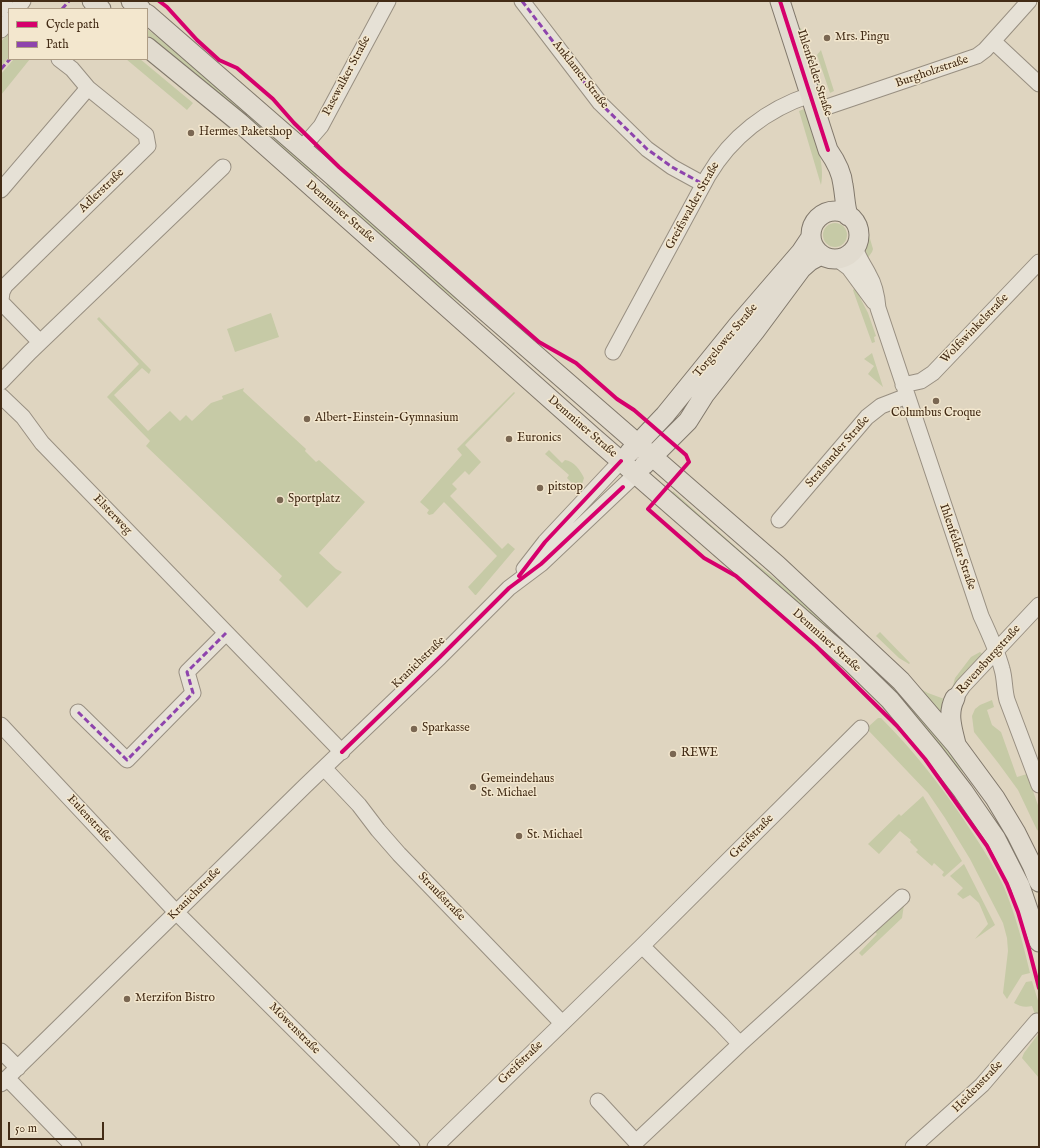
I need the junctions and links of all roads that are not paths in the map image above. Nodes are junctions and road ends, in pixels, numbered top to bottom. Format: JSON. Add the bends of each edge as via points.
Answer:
{"nodes":[{"id":1,"x":6,"y":1,"type":"edge"},
{"id":2,"x":92,"y":1,"type":"edge"},
{"id":3,"x":131,"y":1,"type":"edge"},
{"id":4,"x":388,"y":1,"type":"edge"},
{"id":5,"x":522,"y":1,"type":"edge"},
{"id":6,"x":780,"y":1,"type":"edge"},
{"id":7,"x":1029,"y":1,"type":"edge"},
{"id":8,"x":100,"y":8,"type":"edge"},
{"id":9,"x":140,"y":8,"type":"edge"},
{"id":10,"x":1,"y":9,"type":"edge"},
{"id":11,"x":148,"y":15,"type":"edge"},
{"id":12,"x":8,"y":21,"type":"edge"},
{"id":13,"x":1,"y":30,"type":"edge"},
{"id":14,"x":993,"y":42,"type":"junction"},
{"id":15,"x":148,"y":48,"type":"edge"},
{"id":16,"x":61,"y":60,"type":"edge"},
{"id":17,"x":1039,"y":84,"type":"edge"},
{"id":18,"x":88,"y":88,"type":"junction"},
{"id":19,"x":813,"y":103,"type":"junction"},
{"id":20,"x":302,"y":148,"type":"junction"},
{"id":21,"x":828,"y":150,"type":"junction"},
{"id":22,"x":222,"y":167,"type":"dead end"},
{"id":23,"x":703,"y":184,"type":"junction"},
{"id":24,"x":1,"y":190,"type":"edge"},
{"id":25,"x":826,"y":213,"type":"junction"},
{"id":26,"x":848,"y":216,"type":"junction"},
{"id":27,"x":811,"y":237,"type":"junction"},
{"id":28,"x":855,"y":247,"type":"junction"},
{"id":29,"x":829,"y":257,"type":"junction"},
{"id":30,"x":1038,"y":265,"type":"edge"},
{"id":31,"x":1,"y":301,"type":"edge"},
{"id":32,"x":878,"y":308,"type":"junction"},
{"id":33,"x":40,"y":342,"type":"junction"},
{"id":34,"x":613,"y":352,"type":"dead end"},
{"id":35,"x":1,"y":382,"type":"edge"},
{"id":36,"x":905,"y":391,"type":"junction"},
{"id":37,"x":1,"y":396,"type":"edge"},
{"id":38,"x":638,"y":444,"type":"junction"},
{"id":39,"x":653,"y":457,"type":"junction"},
{"id":40,"x":621,"y":461,"type":"junction"},
{"id":41,"x":636,"y":474,"type":"junction"},
{"id":42,"x":779,"y":520,"type":"dead end"},
{"id":43,"x":509,"y":588,"type":"junction"},
{"id":44,"x":1039,"y":605,"type":"edge"},
{"id":45,"x":226,"y":633,"type":"junction"},
{"id":46,"x":996,"y":651,"type":"junction"},
{"id":47,"x":955,"y":698,"type":"joint"},
{"id":48,"x":78,"y":712,"type":"dead end"},
{"id":49,"x":1,"y":725,"type":"edge"},
{"id":50,"x":862,"y":728,"type":"dead end"},
{"id":51,"x":956,"y":745,"type":"junction"},
{"id":52,"x":342,"y":752,"type":"junction"},
{"id":53,"x":324,"y":768,"type":"junction"},
{"id":54,"x":1039,"y":785,"type":"edge"},
{"id":55,"x":1037,"y":869,"type":"edge"},
{"id":56,"x":1014,"y":875,"type":"junction"},
{"id":57,"x":902,"y":897,"type":"dead end"},
{"id":58,"x":176,"y":912,"type":"junction"},
{"id":59,"x":1039,"y":942,"type":"edge"},
{"id":60,"x":642,"y":946,"type":"junction"},
{"id":61,"x":1037,"y":1021,"type":"dead end"},
{"id":62,"x":562,"y":1023,"type":"junction"},
{"id":63,"x":740,"y":1044,"type":"junction"},
{"id":64,"x":1,"y":1051,"type":"edge"},
{"id":65,"x":9,"y":1077,"type":"edge"},
{"id":66,"x":598,"y":1102,"type":"dead end"},
{"id":67,"x":74,"y":1147,"type":"edge"},
{"id":68,"x":412,"y":1147,"type":"edge"},
{"id":69,"x":435,"y":1147,"type":"edge"},
{"id":70,"x":913,"y":1147,"type":"edge"}],
"edges":[{"from":1,"to":10,"type":"street"},
{"from":2,"to":8,"type":"main road"},
{"from":3,"to":9,"type":"main road"},
{"from":4,"to":20,"type":"street","name":"Pasewalker Straße","via":[[321,126]]},
{"from":5,"to":23,"type":"street","name":"Anklamer Straße","via":[[600,103],[647,149],[672,167]]},
{"from":6,"to":19,"type":"main road","name":"Ihlenfelder Straße"},
{"from":7,"to":14,"type":"street","name":"Burgholzstraße"},
{"from":11,"to":20,"type":"main road","name":"Demminer Straße"},
{"from":12,"to":13,"type":"street"},
{"from":14,"to":17,"type":"street"},
{"from":14,"to":19,"type":"street","name":"Burgholzstraße","via":[[969,60]]},
{"from":15,"to":40,"type":"main road","name":"Demminer Straße","via":[[240,123]]},
{"from":16,"to":18,"type":"street","name":"Adlerstraße"},
{"from":18,"to":24,"type":"street"},
{"from":18,"to":31,"type":"street","name":"Adlerstraße","via":[[146,135],[148,146],[5,286]]},
{"from":19,"to":21,"type":"main road","name":"Ihlenfelder Straße"},
{"from":19,"to":23,"type":"street","name":"Greifswalder Straße","via":[[782,106],[749,128],[725,151]]},
{"from":20,"to":38,"type":"main road","name":"Demminer Straße"},
{"from":21,"to":25,"type":"main road","name":"Ihlenfelder Straße","via":[[832,194]]},
{"from":21,"to":26,"type":"main road","name":"Ihlenfelder Straße","via":[[835,160],[843,183]]},
{"from":22,"to":33,"type":"street"},
{"from":23,"to":34,"type":"street","name":"Greifswalder Straße"},
{"from":25,"to":26,"type":"main road","via":[[837,212]]},
{"from":25,"to":27,"type":"main road","name":"Ihlenfelder Straße","via":[[815,222]]},
{"from":26,"to":28,"type":"main road","name":"Ihlenfelder Straße","via":[[858,230]]},
{"from":27,"to":29,"type":"main road","name":"Ihlenfelder Straße","via":[[814,247]]},
{"from":27,"to":38,"type":"main road","name":"Torgelower Straße","via":[[665,415]]},
{"from":28,"to":29,"type":"main road","via":[[847,255]]},
{"from":28,"to":32,"type":"street","name":"Ihlenfelder Straße","via":[[877,294]]},
{"from":29,"to":32,"type":"street","name":"Ihlenfelder Straße","via":[[849,268]]},
{"from":29,"to":39,"type":"main road","name":"Torgelower Straße","via":[[815,257],[801,269],[705,394],[688,421]]},
{"from":30,"to":36,"type":"street","name":"Wolfswinkelstraße","via":[[933,373]]},
{"from":31,"to":33,"type":"street","name":"Adlerstraße"},
{"from":32,"to":36,"type":"street","name":"Ihlenfelder Straße"},
{"from":33,"to":35,"type":"street"},
{"from":36,"to":42,"type":"street","name":"Stralsunder Straße","via":[[867,417]]},
{"from":36,"to":46,"type":"street","name":"Ihlenfelder Straße","via":[[981,616]]},
{"from":37,"to":45,"type":"street","name":"Elsterweg","via":[[23,416],[42,443]]},
{"from":38,"to":39,"type":"main road","name":"Demminer Straße"},
{"from":38,"to":40,"type":"main road","name":"Torgelower Straße"},
{"from":39,"to":41,"type":"main road","name":"Torgelower Straße"},
{"from":39,"to":51,"type":"main road","name":"Demminer Straße","via":[[777,565],[861,643],[901,682]]},
{"from":40,"to":41,"type":"main road","name":"Demminer Straße"},
{"from":40,"to":43,"type":"street","name":"Kranichstraße","via":[[545,542]]},
{"from":41,"to":43,"type":"street","name":"Kranichstraße","via":[[541,564]]},
{"from":41,"to":56,"type":"main road","name":"Demminer Straße","via":[[848,659],[890,700],[963,791],[996,839]]},
{"from":43,"to":52,"type":"street","name":"Kranichstraße"},
{"from":44,"to":46,"type":"street","name":"Ravensburgstraße"},
{"from":45,"to":48,"type":"street","via":[[187,672],[193,693],[127,760]]},
{"from":45,"to":52,"type":"street","name":"Elsterweg"},
{"from":46,"to":47,"type":"street","name":"Ravensburgstraße"},
{"from":46,"to":54,"type":"street","name":"Ihlenfelder Straße","via":[[1007,700]]},
{"from":47,"to":51,"type":"main road","via":[[950,713]]},
{"from":49,"to":58,"type":"street","name":"Eulenstraße"},
{"from":50,"to":60,"type":"street","name":"Greifstraße"},
{"from":51,"to":55,"type":"main road","name":"Demminer Straße","via":[[995,798]]},
{"from":52,"to":53,"type":"street","name":"Kranichstraße"},
{"from":53,"to":58,"type":"street","name":"Kranichstraße"},
{"from":53,"to":62,"type":"street","name":"Straußstraße","via":[[360,805],[400,854]]},
{"from":55,"to":56,"type":"main road"},
{"from":56,"to":59,"type":"main road","name":"Demminer Straße"},
{"from":57,"to":63,"type":"street"},
{"from":58,"to":65,"type":"street","name":"Kranichstraße"},
{"from":58,"to":68,"type":"street","name":"Möwenstraße"},
{"from":60,"to":62,"type":"street","name":"Greifstraße"},
{"from":60,"to":63,"type":"street"},
{"from":61,"to":70,"type":"street","name":"Heidenstraße","via":[[982,1085]]},
{"from":62,"to":69,"type":"street","name":"Greifstraße"},
{"from":63,"to":66,"type":"street","via":[[636,1142]]},
{"from":64,"to":65,"type":"street"},
{"from":65,"to":67,"type":"street"}]}
